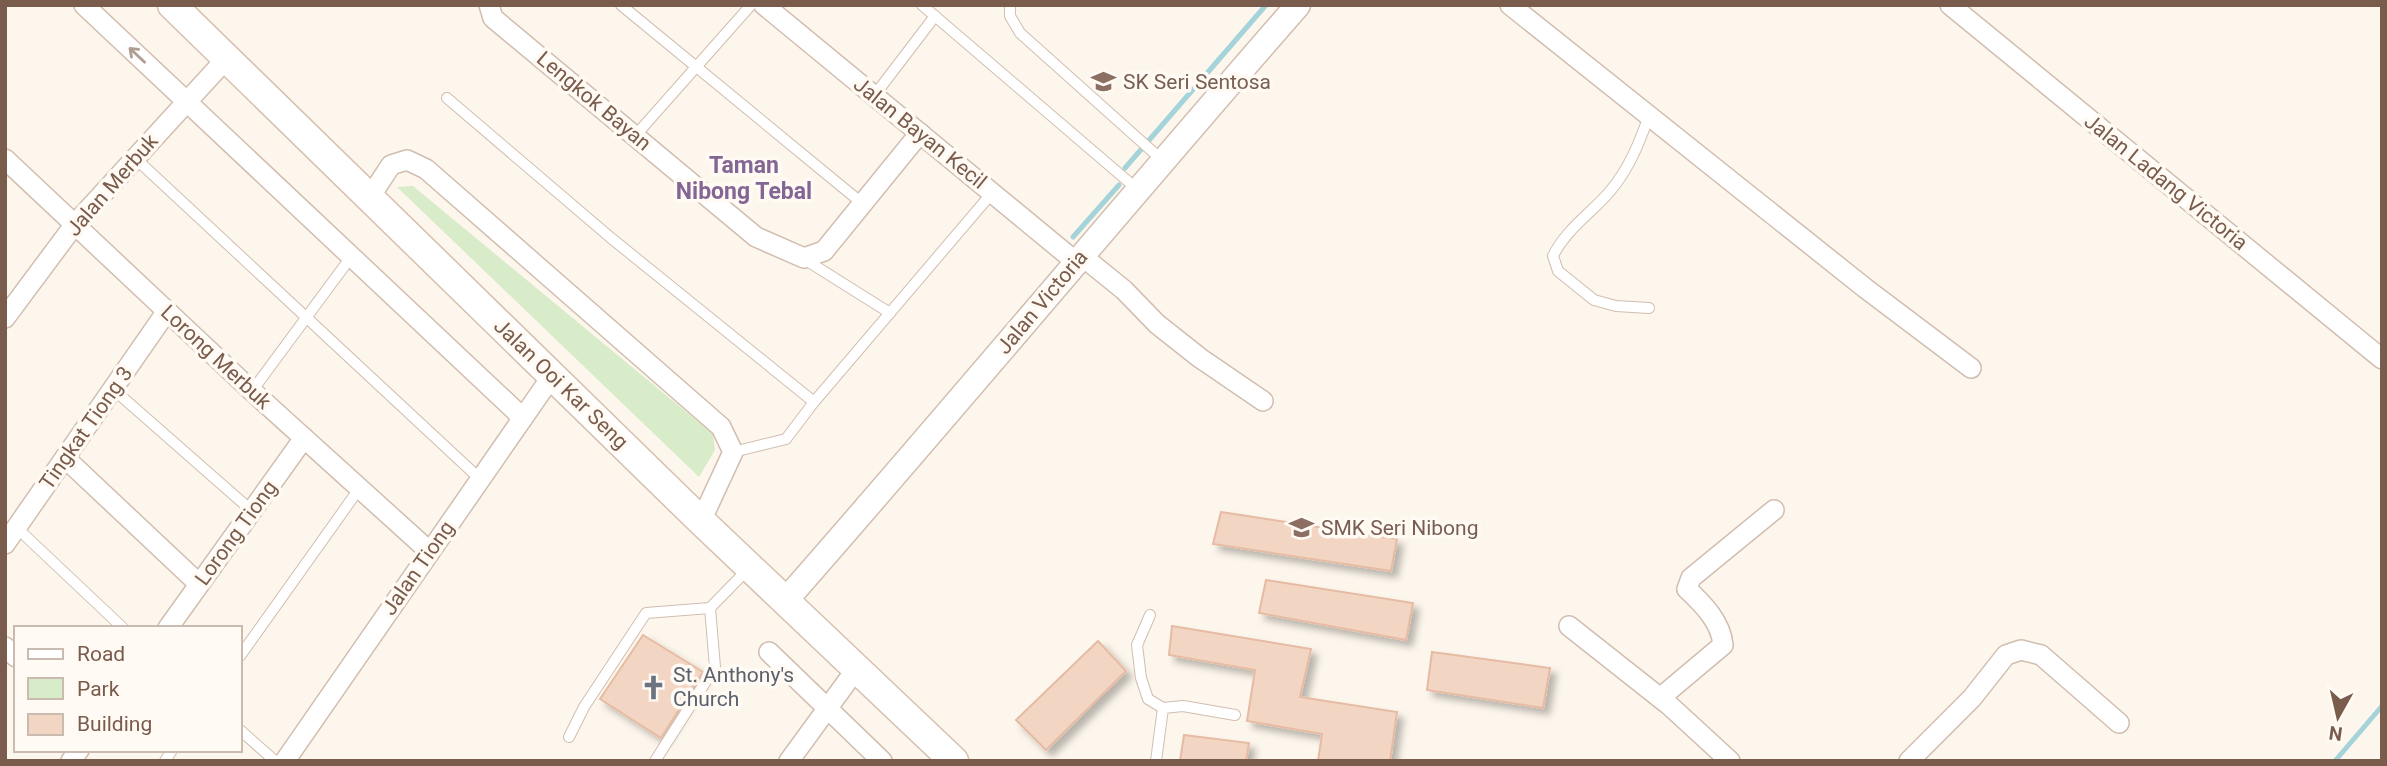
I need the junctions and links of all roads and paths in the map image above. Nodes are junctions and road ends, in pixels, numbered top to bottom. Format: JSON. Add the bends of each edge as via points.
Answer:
{"nodes":[{"id":1,"x":84,"y":5,"type":"edge"},
{"id":2,"x":172,"y":5,"type":"edge"},
{"id":3,"x":489,"y":5,"type":"edge"},
{"id":4,"x":621,"y":5,"type":"edge"},
{"id":5,"x":751,"y":5,"type":"edge"},
{"id":6,"x":764,"y":5,"type":"edge"},
{"id":7,"x":922,"y":5,"type":"edge"},
{"id":8,"x":1010,"y":5,"type":"edge"},
{"id":9,"x":1298,"y":5,"type":"edge"},
{"id":10,"x":1510,"y":5,"type":"edge"},
{"id":11,"x":1950,"y":5,"type":"edge"},
{"id":12,"x":934,"y":16,"type":"junction"},
{"id":13,"x":226,"y":59,"type":"junction"},
{"id":14,"x":695,"y":68,"type":"junction"},
{"id":15,"x":874,"y":96,"type":"junction"},
{"id":16,"x":447,"y":98,"type":"dead end"},
{"id":17,"x":186,"y":102,"type":"junction"},
{"id":18,"x":1649,"y":116,"type":"junction"},
{"id":19,"x":920,"y":133,"type":"junction"},
{"id":20,"x":635,"y":136,"type":"junction"},
{"id":21,"x":1157,"y":155,"type":"junction"},
{"id":22,"x":135,"y":158,"type":"junction"},
{"id":23,"x":5,"y":159,"type":"edge"},
{"id":24,"x":1138,"y":189,"type":"junction"},
{"id":25,"x":992,"y":193,"type":"junction"},
{"id":26,"x":370,"y":197,"type":"junction"},
{"id":27,"x":863,"y":204,"type":"junction"},
{"id":28,"x":75,"y":224,"type":"junction"},
{"id":29,"x":351,"y":257,"type":"junction"},
{"id":30,"x":804,"y":258,"type":"junction"},
{"id":31,"x":1079,"y":259,"type":"junction"},
{"id":32,"x":1649,"y":308,"type":"dead end"},
{"id":33,"x":167,"y":311,"type":"junction"},
{"id":34,"x":890,"y":313,"type":"junction"},
{"id":35,"x":307,"y":317,"type":"junction"},
{"id":36,"x":5,"y":318,"type":"edge"},
{"id":37,"x":2382,"y":359,"type":"edge"},
{"id":38,"x":1972,"y":369,"type":"dead end"},
{"id":39,"x":552,"y":376,"type":"junction"},
{"id":40,"x":113,"y":389,"type":"junction"},
{"id":41,"x":252,"y":391,"type":"junction"},
{"id":42,"x":1262,"y":401,"type":"dead end"},
{"id":43,"x":814,"y":402,"type":"junction"},
{"id":44,"x":523,"y":418,"type":"junction"},
{"id":45,"x":304,"y":438,"type":"junction"},
{"id":46,"x":733,"y":452,"type":"junction"},
{"id":47,"x":65,"y":458,"type":"junction"},
{"id":48,"x":480,"y":479,"type":"junction"},
{"id":49,"x":359,"y":489,"type":"junction"},
{"id":50,"x":1774,"y":510,"type":"dead end"},
{"id":51,"x":251,"y":511,"type":"junction"},
{"id":52,"x":701,"y":520,"type":"junction"},
{"id":53,"x":11,"y":536,"type":"edge"},
{"id":54,"x":430,"y":552,"type":"junction"},
{"id":55,"x":751,"y":566,"type":"junction"},
{"id":56,"x":200,"y":584,"type":"junction"},
{"id":57,"x":786,"y":600,"type":"junction"},
{"id":58,"x":710,"y":608,"type":"junction"},
{"id":59,"x":1150,"y":615,"type":"dead end"},
{"id":60,"x":121,"y":626,"type":"edge"},
{"id":61,"x":169,"y":626,"type":"edge"},
{"id":62,"x":1569,"y":626,"type":"dead end"},
{"id":63,"x":769,"y":652,"type":"dead end"},
{"id":64,"x":242,"y":653,"type":"edge"},
{"id":65,"x":857,"y":668,"type":"junction"},
{"id":66,"x":1660,"y":698,"type":"junction"},
{"id":67,"x":827,"y":706,"type":"junction"},
{"id":68,"x":1163,"y":708,"type":"junction"},
{"id":69,"x":1235,"y":715,"type":"dead end"},
{"id":70,"x":2119,"y":723,"type":"dead end"},
{"id":71,"x":242,"y":732,"type":"edge"},
{"id":72,"x":569,"y":737,"type":"dead end"},
{"id":73,"x":275,"y":761,"type":"edge"},
{"id":74,"x":285,"y":761,"type":"edge"},
{"id":75,"x":655,"y":761,"type":"edge"},
{"id":76,"x":789,"y":761,"type":"edge"},
{"id":77,"x":882,"y":761,"type":"edge"},
{"id":78,"x":954,"y":761,"type":"edge"},
{"id":79,"x":1156,"y":761,"type":"edge"},
{"id":80,"x":1730,"y":761,"type":"edge"},
{"id":81,"x":1909,"y":761,"type":"edge"}],
"edges":[{"from":17,"to":1,"type":"street","one_way":true},
{"from":2,"to":13,"type":"main road","name":"Jalan Ooi Kar Seng"},
{"from":3,"to":20,"type":"street","name":"Lengkok Bayan","via":[[493,18]]},
{"from":4,"to":14,"type":"lane"},
{"from":5,"to":14,"type":"lane"},
{"from":6,"to":15,"type":"street","name":"Jalan Bayan Kecil"},
{"from":7,"to":12,"type":"lane"},
{"from":8,"to":21,"type":"lane","via":[[1010,16],[1020,33]]},
{"from":9,"to":21,"type":"street","name":"Jalan Victoria"},
{"from":10,"to":18,"type":"street"},
{"from":11,"to":37,"type":"street","name":"Jalan Ladang Victoria"},
{"from":12,"to":15,"type":"lane"},
{"from":12,"to":24,"type":"lane"},
{"from":13,"to":17,"type":"street","name":"Jalan Merbuk"},
{"from":13,"to":26,"type":"main road","name":"Jalan Ooi Kar Seng"},
{"from":14,"to":20,"type":"lane"},
{"from":14,"to":27,"type":"lane"},
{"from":15,"to":19,"type":"street","name":"Jalan Bayan Kecil"},
{"from":16,"to":43,"type":"lane"},
{"from":17,"to":22,"type":"street","name":"Jalan Merbuk"},
{"from":17,"to":29,"type":"street"},
{"from":18,"to":32,"type":"lane","via":[[1630,166],[1564,237],[1553,256],[1558,271],[1594,300]]},
{"from":18,"to":38,"type":"street"},
{"from":19,"to":25,"type":"street","name":"Jalan Bayan Kecil"},
{"from":19,"to":27,"type":"street"},
{"from":20,"to":30,"type":"street","name":"Lengkok Bayan","via":[[756,237]]},
{"from":21,"to":24,"type":"street","name":"Jalan Victoria"},
{"from":22,"to":28,"type":"street","name":"Jalan Merbuk"},
{"from":22,"to":35,"type":"lane"},
{"from":23,"to":28,"type":"street","name":"Lorong Merbuk"},
{"from":24,"to":31,"type":"street","name":"Jalan Victoria"},
{"from":25,"to":31,"type":"street","name":"Jalan Bayan Kecil"},
{"from":25,"to":34,"type":"lane"},
{"from":26,"to":39,"type":"main road","name":"Jalan Ooi Kar Seng"},
{"from":26,"to":46,"type":"street","via":[[391,165],[407,160],[426,169],[721,427]]},
{"from":27,"to":30,"type":"street","via":[[824,251]]},
{"from":28,"to":33,"type":"street","name":"Lorong Merbuk"},
{"from":28,"to":36,"type":"street","name":"Jalan Merbuk"},
{"from":29,"to":35,"type":"lane"},
{"from":29,"to":44,"type":"street"},
{"from":30,"to":34,"type":"lane"},
{"from":31,"to":42,"type":"street","name":"Jalan Bayan Kecil","via":[[1124,290],[1200,358]]},
{"from":31,"to":57,"type":"street","name":"Jalan Victoria"},
{"from":33,"to":40,"type":"street","name":"Tingkat Tiong 3"},
{"from":33,"to":41,"type":"street","name":"Lorong Merbuk"},
{"from":34,"to":43,"type":"lane"},
{"from":35,"to":41,"type":"lane"},
{"from":35,"to":48,"type":"lane"},
{"from":39,"to":44,"type":"street","name":"Jalan Tiong"},
{"from":39,"to":52,"type":"main road","name":"Jalan Ooi Kar Seng"},
{"from":40,"to":47,"type":"street","name":"Tingkat Tiong 3"},
{"from":40,"to":51,"type":"lane"},
{"from":41,"to":45,"type":"street","name":"Lorong Merbuk"},
{"from":43,"to":46,"type":"lane","via":[[786,439]]},
{"from":44,"to":48,"type":"street","name":"Jalan Tiong"},
{"from":45,"to":49,"type":"street","name":"Lorong Merbuk"},
{"from":45,"to":51,"type":"street","name":"Lorong Tiong"},
{"from":46,"to":52,"type":"street"},
{"from":47,"to":53,"type":"street","name":"Tingkat Tiong 3"},
{"from":47,"to":56,"type":"street"},
{"from":48,"to":54,"type":"street","name":"Jalan Tiong"},
{"from":49,"to":54,"type":"street","name":"Lorong Merbuk"},
{"from":49,"to":64,"type":"lane"},
{"from":50,"to":66,"type":"street","via":[[1690,578],[1686,589],[1722,631],[1723,645]]},
{"from":51,"to":56,"type":"street","name":"Lorong Tiong"},
{"from":52,"to":55,"type":"main road","name":"Jalan Ooi Kar Seng"},
{"from":53,"to":60,"type":"lane"},
{"from":54,"to":74,"type":"street","name":"Jalan Tiong"},
{"from":55,"to":57,"type":"main road","name":"Jalan Ooi Kar Seng"},
{"from":55,"to":58,"type":"lane"},
{"from":56,"to":61,"type":"street","name":"Lorong Tiong"},
{"from":57,"to":65,"type":"main road","name":"Jalan Ooi Kar Seng"},
{"from":58,"to":72,"type":"lane","via":[[646,613]]},
{"from":58,"to":75,"type":"lane","via":[[715,667]]},
{"from":59,"to":68,"type":"lane","via":[[1137,645],[1141,678],[1148,699]]},
{"from":62,"to":66,"type":"street"},
{"from":63,"to":67,"type":"street"},
{"from":65,"to":67,"type":"street"},
{"from":65,"to":78,"type":"main road","name":"Jalan Ooi Kar Seng"},
{"from":66,"to":80,"type":"street"},
{"from":67,"to":76,"type":"street"},
{"from":67,"to":77,"type":"street"},
{"from":68,"to":69,"type":"lane","via":[[1183,706]]},
{"from":68,"to":79,"type":"lane"},
{"from":70,"to":81,"type":"street","via":[[2041,655],[2021,650],[2006,655],[1972,698]]},
{"from":71,"to":73,"type":"lane"}]}
